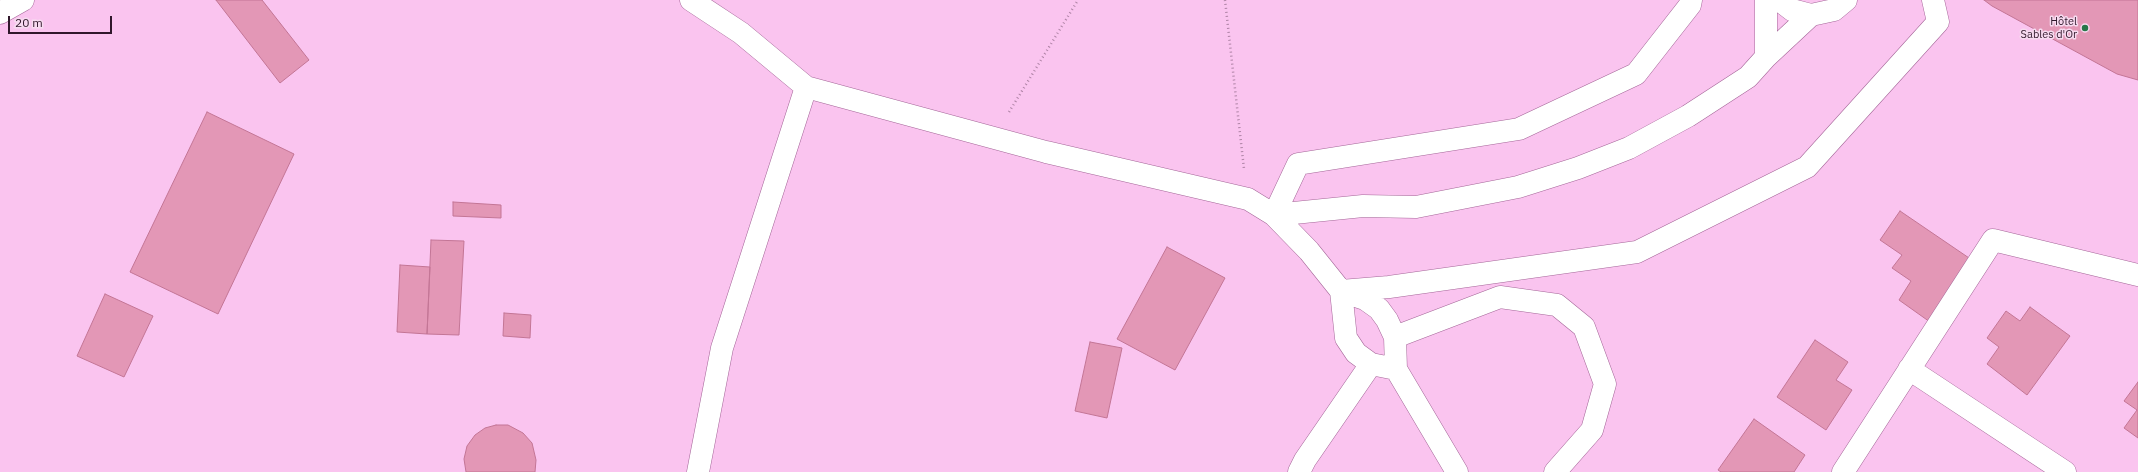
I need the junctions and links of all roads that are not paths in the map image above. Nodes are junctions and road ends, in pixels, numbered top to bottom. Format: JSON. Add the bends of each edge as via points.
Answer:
{"nodes":[{"id":1,"x":23,"y":0,"type":"edge"},
{"id":2,"x":691,"y":0,"type":"edge"},
{"id":3,"x":1691,"y":0,"type":"edge"},
{"id":4,"x":1766,"y":0,"type":"edge"},
{"id":5,"x":1779,"y":0,"type":"edge"},
{"id":6,"x":1846,"y":0,"type":"edge"},
{"id":7,"x":1933,"y":0,"type":"edge"},
{"id":8,"x":0,"y":13,"type":"edge"},
{"id":9,"x":1811,"y":14,"type":"junction"},
{"id":10,"x":1766,"y":57,"type":"junction"},
{"id":11,"x":806,"y":87,"type":"junction"},
{"id":12,"x":1274,"y":215,"type":"junction"},
{"id":13,"x":2138,"y":275,"type":"edge"},
{"id":14,"x":1341,"y":291,"type":"junction"},
{"id":15,"x":1395,"y":337,"type":"junction"},
{"id":16,"x":1371,"y":364,"type":"junction"},
{"id":17,"x":1396,"y":369,"type":"junction"},
{"id":18,"x":1909,"y":369,"type":"junction"},
{"id":19,"x":698,"y":472,"type":"edge"},
{"id":20,"x":1299,"y":472,"type":"edge"},
{"id":21,"x":1457,"y":472,"type":"edge"},
{"id":22,"x":1555,"y":472,"type":"edge"},
{"id":23,"x":1843,"y":472,"type":"edge"},
{"id":24,"x":2065,"y":472,"type":"edge"}],
"edges":[{"from":1,"to":8,"type":"street"},
{"from":2,"to":11,"type":"street","via":[[741,33]]},
{"from":3,"to":12,"type":"street","via":[[1690,5],[1636,74],[1519,129],[1298,164]]},
{"from":4,"to":10,"type":"street"},
{"from":5,"to":9,"type":"street","via":[[1792,10]]},
{"from":6,"to":9,"type":"street","via":[[1834,10]]},
{"from":7,"to":14,"type":"street","via":[[1938,22],[1807,167],[1637,252],[1390,287]]},
{"from":9,"to":10,"type":"street"},
{"from":10,"to":12,"type":"street","via":[[1748,77],[1688,116],[1629,148],[1578,168],[1518,187],[1416,207],[1363,206]]},
{"from":11,"to":12,"type":"street","via":[[1046,152],[1248,199]]},
{"from":11,"to":19,"type":"street","via":[[722,348]]},
{"from":12,"to":14,"type":"street","via":[[1309,251]]},
{"from":13,"to":18,"type":"street","via":[[1993,240]]},
{"from":14,"to":15,"type":"street","via":[[1365,299],[1379,309]]},
{"from":14,"to":16,"type":"street","via":[[1346,338],[1356,353]]},
{"from":15,"to":17,"type":"street"},
{"from":15,"to":22,"type":"street","via":[[1500,297],[1557,305],[1584,327],[1606,384],[1592,430]]},
{"from":16,"to":17,"type":"street"},
{"from":16,"to":20,"type":"street"},
{"from":17,"to":21,"type":"street"},
{"from":18,"to":23,"type":"street"},
{"from":18,"to":24,"type":"street"}]}
